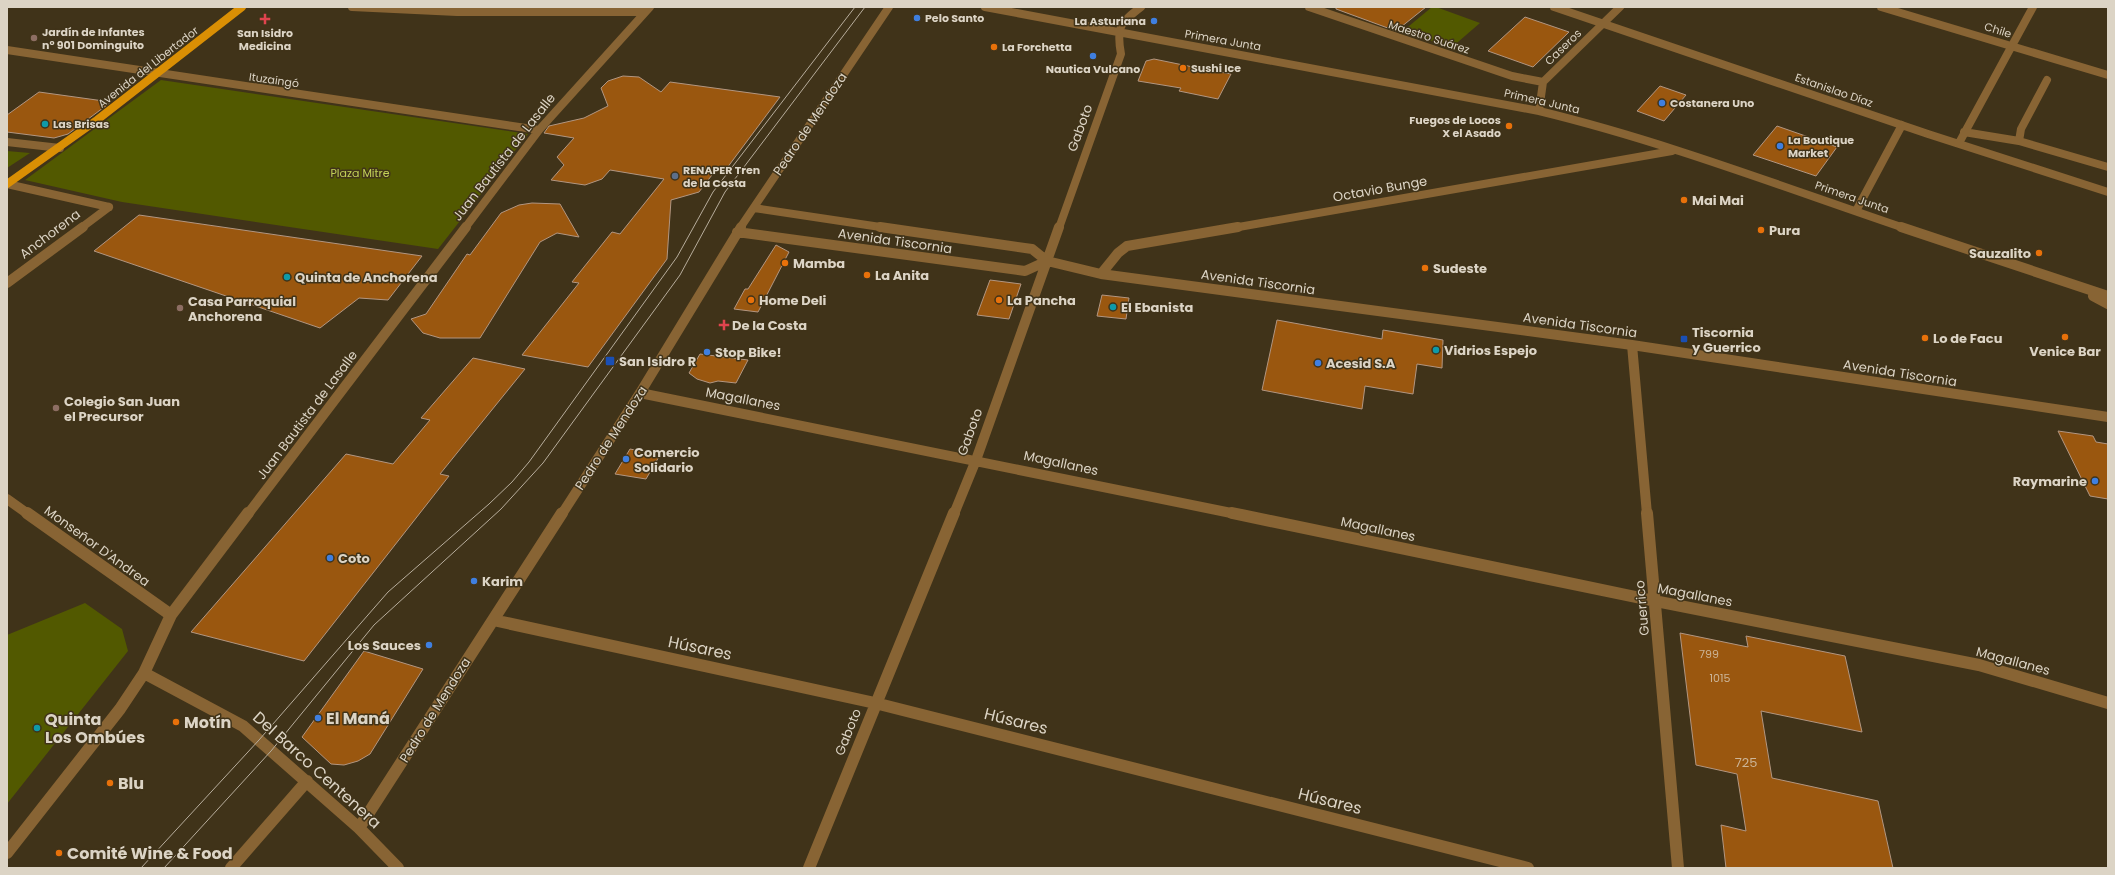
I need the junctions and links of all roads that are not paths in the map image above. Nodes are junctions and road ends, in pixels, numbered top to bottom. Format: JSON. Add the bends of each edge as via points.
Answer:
{"nodes":[{"id":1,"x":242,"y":7,"type":"edge"},
{"id":2,"x":352,"y":7,"type":"edge"},
{"id":3,"x":889,"y":7,"type":"edge"},
{"id":4,"x":986,"y":7,"type":"edge"},
{"id":5,"x":1141,"y":7,"type":"edge"},
{"id":6,"x":1309,"y":7,"type":"edge"},
{"id":7,"x":1554,"y":7,"type":"edge"},
{"id":8,"x":1620,"y":7,"type":"edge"},
{"id":9,"x":1881,"y":7,"type":"edge"},
{"id":10,"x":2033,"y":7,"type":"edge"},
{"id":11,"x":646,"y":10,"type":"edge"},
{"id":12,"x":1603,"y":24,"type":"junction"},
{"id":13,"x":1117,"y":32,"type":"junction"},
{"id":14,"x":2012,"y":46,"type":"junction"},
{"id":15,"x":7,"y":50,"type":"edge"},
{"id":16,"x":158,"y":74,"type":"junction"},
{"id":17,"x":2108,"y":75,"type":"edge"},
{"id":18,"x":2047,"y":80,"type":"dead end"},
{"id":19,"x":1543,"y":82,"type":"junction"},
{"id":20,"x":1539,"y":111,"type":"junction"},
{"id":21,"x":1902,"y":125,"type":"junction"},
{"id":22,"x":539,"y":130,"type":"junction"},
{"id":23,"x":1964,"y":132,"type":"junction"},
{"id":24,"x":2019,"y":141,"type":"junction"},
{"id":25,"x":7,"y":142,"type":"edge"},
{"id":26,"x":1959,"y":143,"type":"junction"},
{"id":27,"x":60,"y":148,"type":"junction"},
{"id":28,"x":1675,"y":150,"type":"junction"},
{"id":29,"x":2108,"y":168,"type":"edge"},
{"id":30,"x":7,"y":184,"type":"edge"},
{"id":31,"x":2108,"y":192,"type":"edge"},
{"id":32,"x":754,"y":208,"type":"junction"},
{"id":33,"x":1856,"y":211,"type":"junction"},
{"id":34,"x":737,"y":232,"type":"junction"},
{"id":35,"x":1048,"y":261,"type":"junction"},
{"id":36,"x":1101,"y":274,"type":"junction"},
{"id":37,"x":7,"y":283,"type":"edge"},
{"id":38,"x":2076,"y":286,"type":"junction"},
{"id":39,"x":2108,"y":296,"type":"edge"},
{"id":40,"x":2108,"y":304,"type":"edge"},
{"id":41,"x":1632,"y":345,"type":"junction"},
{"id":42,"x":640,"y":393,"type":"junction"},
{"id":43,"x":2108,"y":417,"type":"edge"},
{"id":44,"x":976,"y":460,"type":"junction"},
{"id":45,"x":7,"y":499,"type":"edge"},
{"id":46,"x":1655,"y":601,"type":"junction"},
{"id":47,"x":172,"y":615,"type":"junction"},
{"id":48,"x":492,"y":620,"type":"junction"},
{"id":49,"x":144,"y":673,"type":"junction"},
{"id":50,"x":875,"y":703,"type":"junction"},
{"id":51,"x":2108,"y":703,"type":"edge"},
{"id":52,"x":307,"y":781,"type":"junction"},
{"id":53,"x":359,"y":828,"type":"junction"},
{"id":54,"x":7,"y":853,"type":"edge"},
{"id":55,"x":231,"y":868,"type":"edge"},
{"id":56,"x":398,"y":868,"type":"edge"},
{"id":57,"x":809,"y":868,"type":"edge"},
{"id":58,"x":1528,"y":868,"type":"edge"},
{"id":59,"x":1678,"y":868,"type":"edge"}],
"edges":[{"from":1,"to":16,"type":"main road","name":"Avenida del Libertador"},
{"from":2,"to":11,"type":"street","via":[[457,12]]},
{"from":3,"to":32,"type":"street","name":"Pedro de Mendoza"},
{"from":4,"to":13,"type":"street","name":"Primera Junta"},
{"from":5,"to":13,"type":"street","via":[[1122,22]]},
{"from":6,"to":19,"type":"street","name":"Maestro Suárez","via":[[1497,71]]},
{"from":7,"to":12,"type":"street","name":"Estanislao Díaz"},
{"from":8,"to":12,"type":"street","name":"Caseros"},
{"from":9,"to":14,"type":"street","name":"Chile"},
{"from":10,"to":14,"type":"street"},
{"from":11,"to":22,"type":"street","name":"Juan Bautista de Lasalle"},
{"from":12,"to":19,"type":"street","name":"Caseros"},
{"from":12,"to":21,"type":"street","name":"Estanislao Díaz"},
{"from":13,"to":20,"type":"street","name":"Primera Junta"},
{"from":13,"to":35,"type":"street","name":"Gaboto","via":[[1121,54]]},
{"from":14,"to":17,"type":"street","name":"Chile"},
{"from":14,"to":23,"type":"street"},
{"from":15,"to":16,"type":"street","name":"Ituzaingó"},
{"from":16,"to":22,"type":"street","name":"Ituzaingó"},
{"from":16,"to":27,"type":"main road","name":"Avenida del Libertador"},
{"from":18,"to":24,"type":"street","via":[[2021,129]]},
{"from":19,"to":20,"type":"street","name":"Caseros"},
{"from":20,"to":28,"type":"street","name":"Primera Junta"},
{"from":21,"to":26,"type":"street","name":"Estanislao Díaz"},
{"from":21,"to":33,"type":"street"},
{"from":22,"to":47,"type":"street","name":"Juan Bautista de Lasalle"},
{"from":23,"to":24,"type":"street"},
{"from":23,"to":26,"type":"street"},
{"from":24,"to":29,"type":"street"},
{"from":25,"to":27,"type":"street"},
{"from":26,"to":31,"type":"street","name":"Estanislao Díaz"},
{"from":27,"to":30,"type":"main road","name":"Avenida del Libertador"},
{"from":28,"to":33,"type":"street","name":"Primera Junta"},
{"from":28,"to":36,"type":"street","name":"Octavio Bunge","via":[[1127,246]]},
{"from":30,"to":37,"type":"street","name":"Anchorena","via":[[109,207]]},
{"from":32,"to":34,"type":"street","name":"Pedro de Mendoza"},
{"from":32,"to":35,"type":"street","name":"Avenida Tiscornia","via":[[1032,249]]},
{"from":33,"to":38,"type":"street","name":"Primera Junta"},
{"from":34,"to":35,"type":"street","name":"Avenida Tiscornia","via":[[1025,271]]},
{"from":34,"to":42,"type":"street","name":"Pedro de Mendoza"},
{"from":35,"to":36,"type":"street","name":"Avenida Tiscornia"},
{"from":35,"to":44,"type":"street","name":"Gaboto"},
{"from":36,"to":41,"type":"street","name":"Avenida Tiscornia"},
{"from":38,"to":39,"type":"street","name":"Primera Junta"},
{"from":38,"to":40,"type":"street","name":"Primera Junta"},
{"from":41,"to":43,"type":"street","name":"Avenida Tiscornia"},
{"from":41,"to":46,"type":"street","name":"Guerrico"},
{"from":42,"to":44,"type":"street","name":"Magallanes"},
{"from":42,"to":48,"type":"street","name":"Pedro de Mendoza"},
{"from":44,"to":46,"type":"street","name":"Magallanes"},
{"from":44,"to":50,"type":"street","name":"Gaboto"},
{"from":45,"to":47,"type":"street","name":"Monseñor D'Andrea"},
{"from":46,"to":51,"type":"street","name":"Magallanes","via":[[1979,666]]},
{"from":46,"to":59,"type":"street","name":"Guerrico"},
{"from":47,"to":49,"type":"street","name":"Juan Bautista de Lasalle"},
{"from":48,"to":50,"type":"street","name":"Húsares"},
{"from":48,"to":53,"type":"street","name":"Pedro de Mendoza"},
{"from":49,"to":52,"type":"street","name":"Del Barco Centenera","via":[[243,726]]},
{"from":49,"to":54,"type":"street","name":"Juan Bautista de Lasalle","via":[[120,709]]},
{"from":50,"to":57,"type":"street","name":"Gaboto"},
{"from":50,"to":58,"type":"street","name":"Húsares"},
{"from":52,"to":53,"type":"street","name":"Del Barco Centenera"},
{"from":52,"to":55,"type":"street"},
{"from":53,"to":56,"type":"street","name":"Del Barco Centenera"}]}
